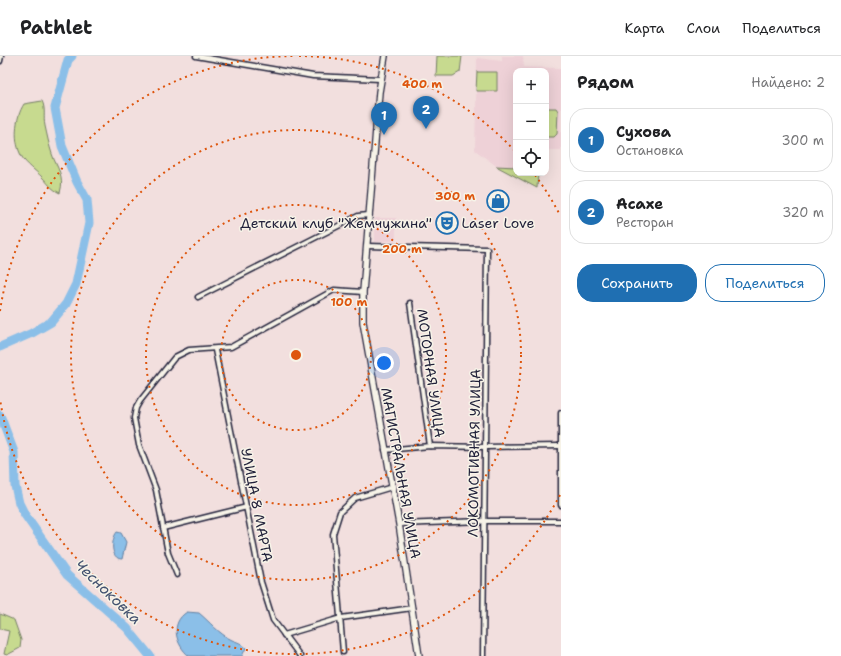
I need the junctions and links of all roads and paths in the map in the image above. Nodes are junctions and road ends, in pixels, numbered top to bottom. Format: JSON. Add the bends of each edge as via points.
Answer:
{"nodes":[{"id":1,"x":1,"y":56,"type":"edge"},
{"id":2,"x":196,"y":56,"type":"edge"},
{"id":3,"x":385,"y":56,"type":"edge"},
{"id":4,"x":0,"y":61,"type":"edge"},
{"id":5,"x":380,"y":79,"type":"junction"},
{"id":6,"x":369,"y":215,"type":"junction"},
{"id":7,"x":367,"y":246,"type":"junction"},
{"id":8,"x":363,"y":292,"type":"junction"},
{"id":9,"x":198,"y":297,"type":"dead end"},
{"id":10,"x":410,"y":303,"type":"dead end"},
{"id":11,"x":215,"y":350,"type":"junction"},
{"id":12,"x":561,"y":413,"type":"edge"},
{"id":13,"x":430,"y":446,"type":"junction"},
{"id":14,"x":561,"y":446,"type":"edge"},
{"id":15,"x":486,"y":447,"type":"junction"},
{"id":16,"x":385,"y":450,"type":"junction"},
{"id":17,"x":392,"y":486,"type":"junction"},
{"id":18,"x":561,"y":505,"type":"edge"},
{"id":19,"x":247,"y":507,"type":"junction"},
{"id":20,"x":483,"y":521,"type":"junction"},
{"id":21,"x":561,"y":521,"type":"edge"},
{"id":22,"x":399,"y":524,"type":"junction"},
{"id":23,"x":163,"y":528,"type":"junction"},
{"id":24,"x":177,"y":575,"type":"dead end"},
{"id":25,"x":412,"y":608,"type":"junction"},
{"id":26,"x":341,"y":618,"type":"junction"},
{"id":27,"x":284,"y":635,"type":"junction"},
{"id":28,"x":343,"y":652,"type":"dead end"},
{"id":29,"x":300,"y":656,"type":"edge"},
{"id":30,"x":419,"y":656,"type":"edge"},
{"id":31,"x":483,"y":656,"type":"edge"}],
"edges":[{"from":1,"to":4,"type":"street"},
{"from":2,"to":5,"type":"street","via":[[313,76]]},
{"from":3,"to":5,"type":"street","name":"МАГИСТРАЛЬНАЯ УЛИЦА"},
{"from":5,"to":6,"type":"street","name":"МАГИСТРАЛЬНАЯ УЛИЦА"},
{"from":6,"to":7,"type":"street","name":"МАГИСТРАЛЬНАЯ УЛИЦА"},
{"from":6,"to":9,"type":"street","via":[[358,216]]},
{"from":7,"to":8,"type":"street","name":"МАГИСТРАЛЬНАЯ УЛИЦА"},
{"from":7,"to":15,"type":"street","name":"ЛОКОМОТИВНАЯ УЛИЦА","via":[[487,249]]},
{"from":8,"to":11,"type":"street","via":[[334,290],[231,347]]},
{"from":8,"to":16,"type":"street","name":"МАГИСТРАЛЬНАЯ УЛИЦА","via":[[365,338]]},
{"from":10,"to":13,"type":"street","name":"МОТОРНАЯ УЛИЦА"},
{"from":11,"to":19,"type":"street","name":"УЛИЦА 8 МАРТА"},
{"from":11,"to":23,"type":"street","via":[[189,350],[175,357],[136,408],[134,418],[139,446],[156,490]]},
{"from":12,"to":14,"type":"street"},
{"from":13,"to":15,"type":"street"},
{"from":13,"to":16,"type":"street"},
{"from":14,"to":15,"type":"street"},
{"from":14,"to":18,"type":"street"},
{"from":15,"to":20,"type":"street","name":"ЛОКОМОТИВНАЯ УЛИЦА"},
{"from":16,"to":17,"type":"street","name":"МАГИСТРАЛЬНАЯ УЛИЦА"},
{"from":17,"to":22,"type":"street","name":"МАГИСТРАЛЬНАЯ УЛИЦА"},
{"from":17,"to":26,"type":"street","via":[[355,498],[340,512],[333,534]]},
{"from":19,"to":23,"type":"street"},
{"from":19,"to":27,"type":"street","name":"УЛИЦА 8 МАРТА","via":[[261,582],[273,620]]},
{"from":20,"to":21,"type":"street"},
{"from":20,"to":22,"type":"street"},
{"from":20,"to":31,"type":"street","name":"ЛОКОМОТИВНАЯ УЛИЦА"},
{"from":22,"to":25,"type":"street","name":"МАГИСТРАЛЬНАЯ УЛИЦА"},
{"from":23,"to":24,"type":"street","via":[[168,553]]},
{"from":25,"to":26,"type":"street"},
{"from":25,"to":30,"type":"street","name":"МАГИСТРАЛЬНАЯ УЛИЦА"},
{"from":26,"to":27,"type":"street"},
{"from":26,"to":28,"type":"street"},
{"from":27,"to":29,"type":"street","name":"УЛИЦА 8 МАРТА"}]}
